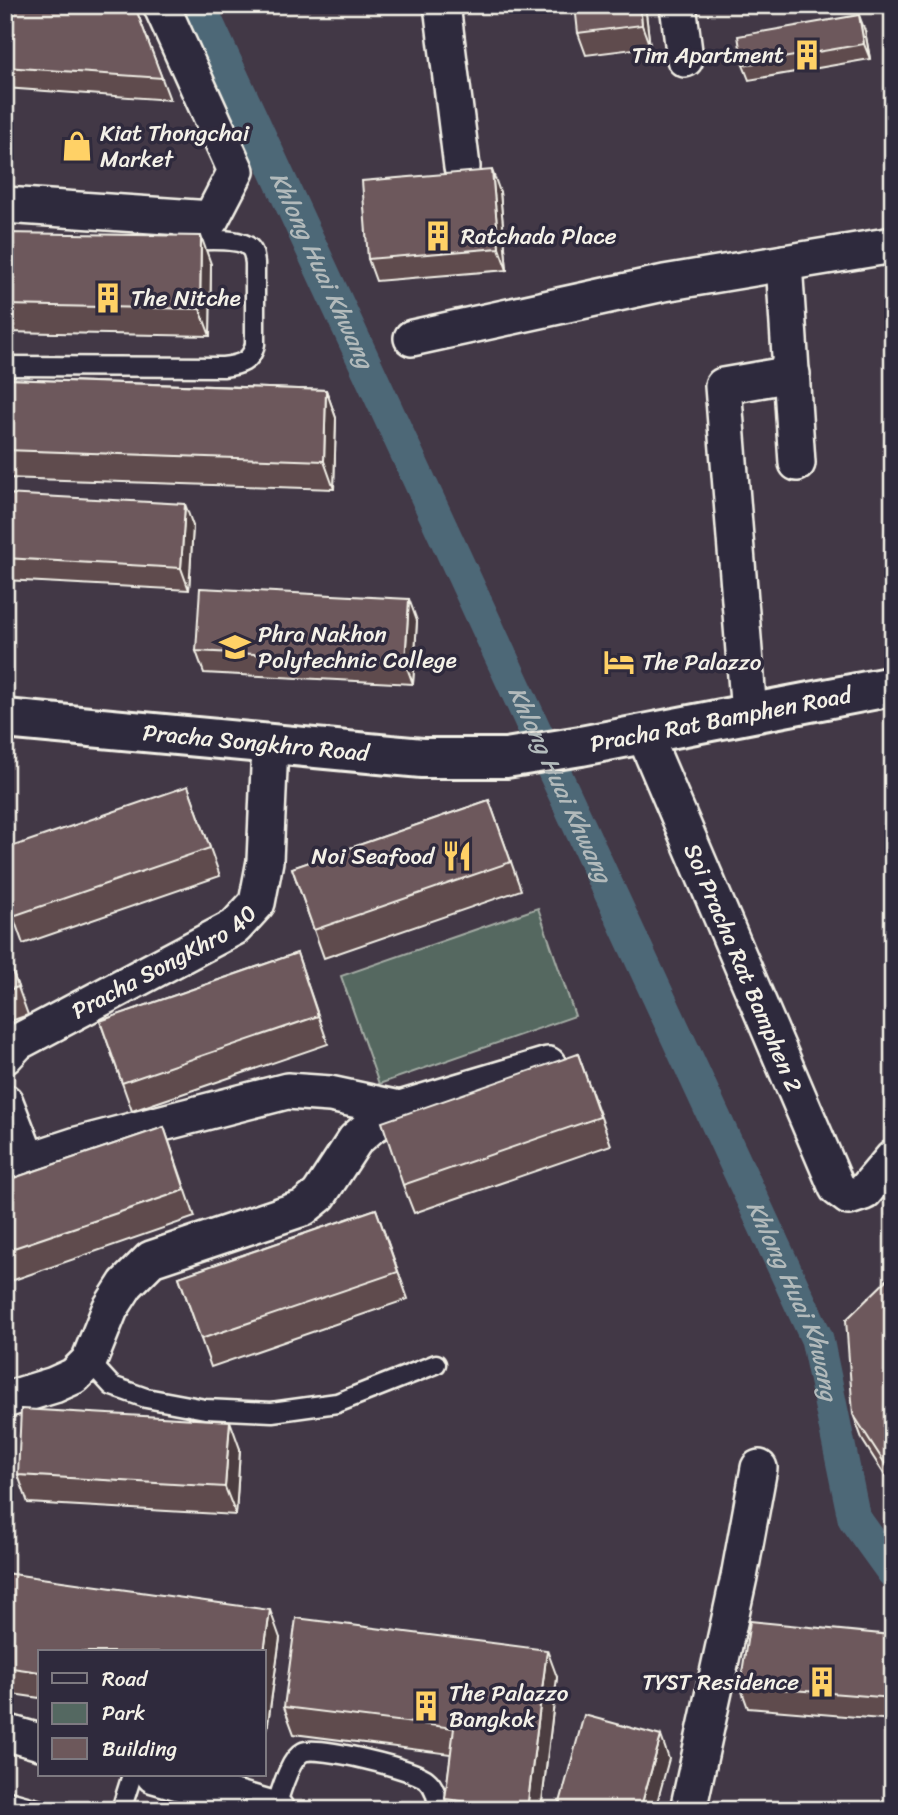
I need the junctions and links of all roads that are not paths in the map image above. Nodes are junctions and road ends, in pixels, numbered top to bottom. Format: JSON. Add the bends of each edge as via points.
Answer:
{"nodes":[{"id":1,"x":442,"y":5,"type":"edge"},
{"id":2,"x":678,"y":5,"type":"edge"},
{"id":3,"x":163,"y":10,"type":"edge"},
{"id":4,"x":125,"y":12,"type":"edge"},
{"id":5,"x":685,"y":59,"type":"dead end"},
{"id":6,"x":462,"y":167,"type":"dead end"},
{"id":7,"x":5,"y":205,"type":"edge"},
{"id":8,"x":164,"y":241,"type":"edge"},
{"id":9,"x":893,"y":245,"type":"edge"},
{"id":10,"x":785,"y":263,"type":"junction"},
{"id":11,"x":412,"y":338,"type":"dead end"},
{"id":12,"x":5,"y":366,"type":"edge"},
{"id":13,"x":792,"y":374,"type":"junction"},
{"id":14,"x":797,"y":463,"type":"dead end"},
{"id":15,"x":893,"y":686,"type":"edge"},
{"id":16,"x":749,"y":714,"type":"junction"},
{"id":17,"x":5,"y":719,"type":"edge"},
{"id":18,"x":644,"y":734,"type":"junction"},
{"id":19,"x":270,"y":745,"type":"junction"},
{"id":20,"x":506,"y":758,"type":"joint"},
{"id":21,"x":5,"y":1056,"type":"edge"},
{"id":22,"x":548,"y":1065,"type":"edge"},
{"id":23,"x":5,"y":1102,"type":"edge"},
{"id":24,"x":400,"y":1109,"type":"junction"},
{"id":25,"x":893,"y":1158,"type":"edge"},
{"id":26,"x":17,"y":1167,"type":"edge"},
{"id":27,"x":89,"y":1361,"type":"junction"},
{"id":28,"x":436,"y":1364,"type":"dead end"},
{"id":29,"x":5,"y":1400,"type":"edge"},
{"id":30,"x":759,"y":1468,"type":"dead end"},
{"id":31,"x":5,"y":1732,"type":"edge"},
{"id":32,"x":38,"y":1741,"type":"edge"},
{"id":33,"x":132,"y":1776,"type":"edge"},
{"id":34,"x":157,"y":1776,"type":"edge"},
{"id":35,"x":5,"y":1800,"type":"edge"},
{"id":36,"x":41,"y":1810,"type":"edge"},
{"id":37,"x":121,"y":1810,"type":"edge"},
{"id":38,"x":276,"y":1810,"type":"edge"},
{"id":39,"x":439,"y":1810,"type":"edge"},
{"id":40,"x":688,"y":1810,"type":"edge"}],
"edges":[{"from":1,"to":6,"type":"street"},
{"from":2,"to":5,"type":"street"},
{"from":3,"to":4,"type":"street"},
{"from":3,"to":7,"type":"street","via":[[236,172],[211,219]]},
{"from":8,"to":12,"type":"lane","via":[[236,241],[250,247],[255,263],[255,344],[249,358],[223,367]]},
{"from":9,"to":10,"type":"street"},
{"from":10,"to":11,"type":"street","via":[[664,283]]},
{"from":10,"to":13,"type":"street"},
{"from":13,"to":14,"type":"street"},
{"from":13,"to":16,"type":"street","via":[[723,386]]},
{"from":15,"to":16,"type":"main road","name":"Pracha Rat Bamphen Road"},
{"from":16,"to":18,"type":"main road","name":"Pracha Rat Bamphen Road"},
{"from":17,"to":19,"type":"main road","name":"Pracha Songkhro Road"},
{"from":18,"to":20,"type":"main road","name":"Pracha Rat Bamphen Road"},
{"from":18,"to":25,"type":"street","name":"Soi Pracha Rat Bamphen 2","via":[[837,1188],[849,1197],[864,1192]]},
{"from":19,"to":20,"type":"main road","name":"Pracha Songkhro Road","via":[[422,758]]},
{"from":19,"to":21,"type":"street","name":"Pracha SongKhro 40","via":[[265,861],[257,903],[235,927],[18,1042]]},
{"from":22,"to":24,"type":"street"},
{"from":23,"to":26,"type":"street"},
{"from":24,"to":26,"type":"street","via":[[330,1094],[287,1091],[90,1142]]},
{"from":24,"to":27,"type":"street","via":[[355,1140],[319,1195],[303,1208],[151,1259],[125,1284]]},
{"from":27,"to":28,"type":"lane","via":[[112,1386],[146,1398],[205,1409],[272,1412],[337,1403]]},
{"from":27,"to":29,"type":"street","via":[[74,1376]]},
{"from":30,"to":40,"type":"street","via":[[740,1577]]},
{"from":31,"to":32,"type":"street"},
{"from":33,"to":37,"type":"lane"},
{"from":34,"to":38,"type":"street"},
{"from":35,"to":36,"type":"lane"},
{"from":38,"to":39,"type":"lane","via":[[293,1762],[304,1752],[315,1751],[420,1776],[433,1789]]}]}
